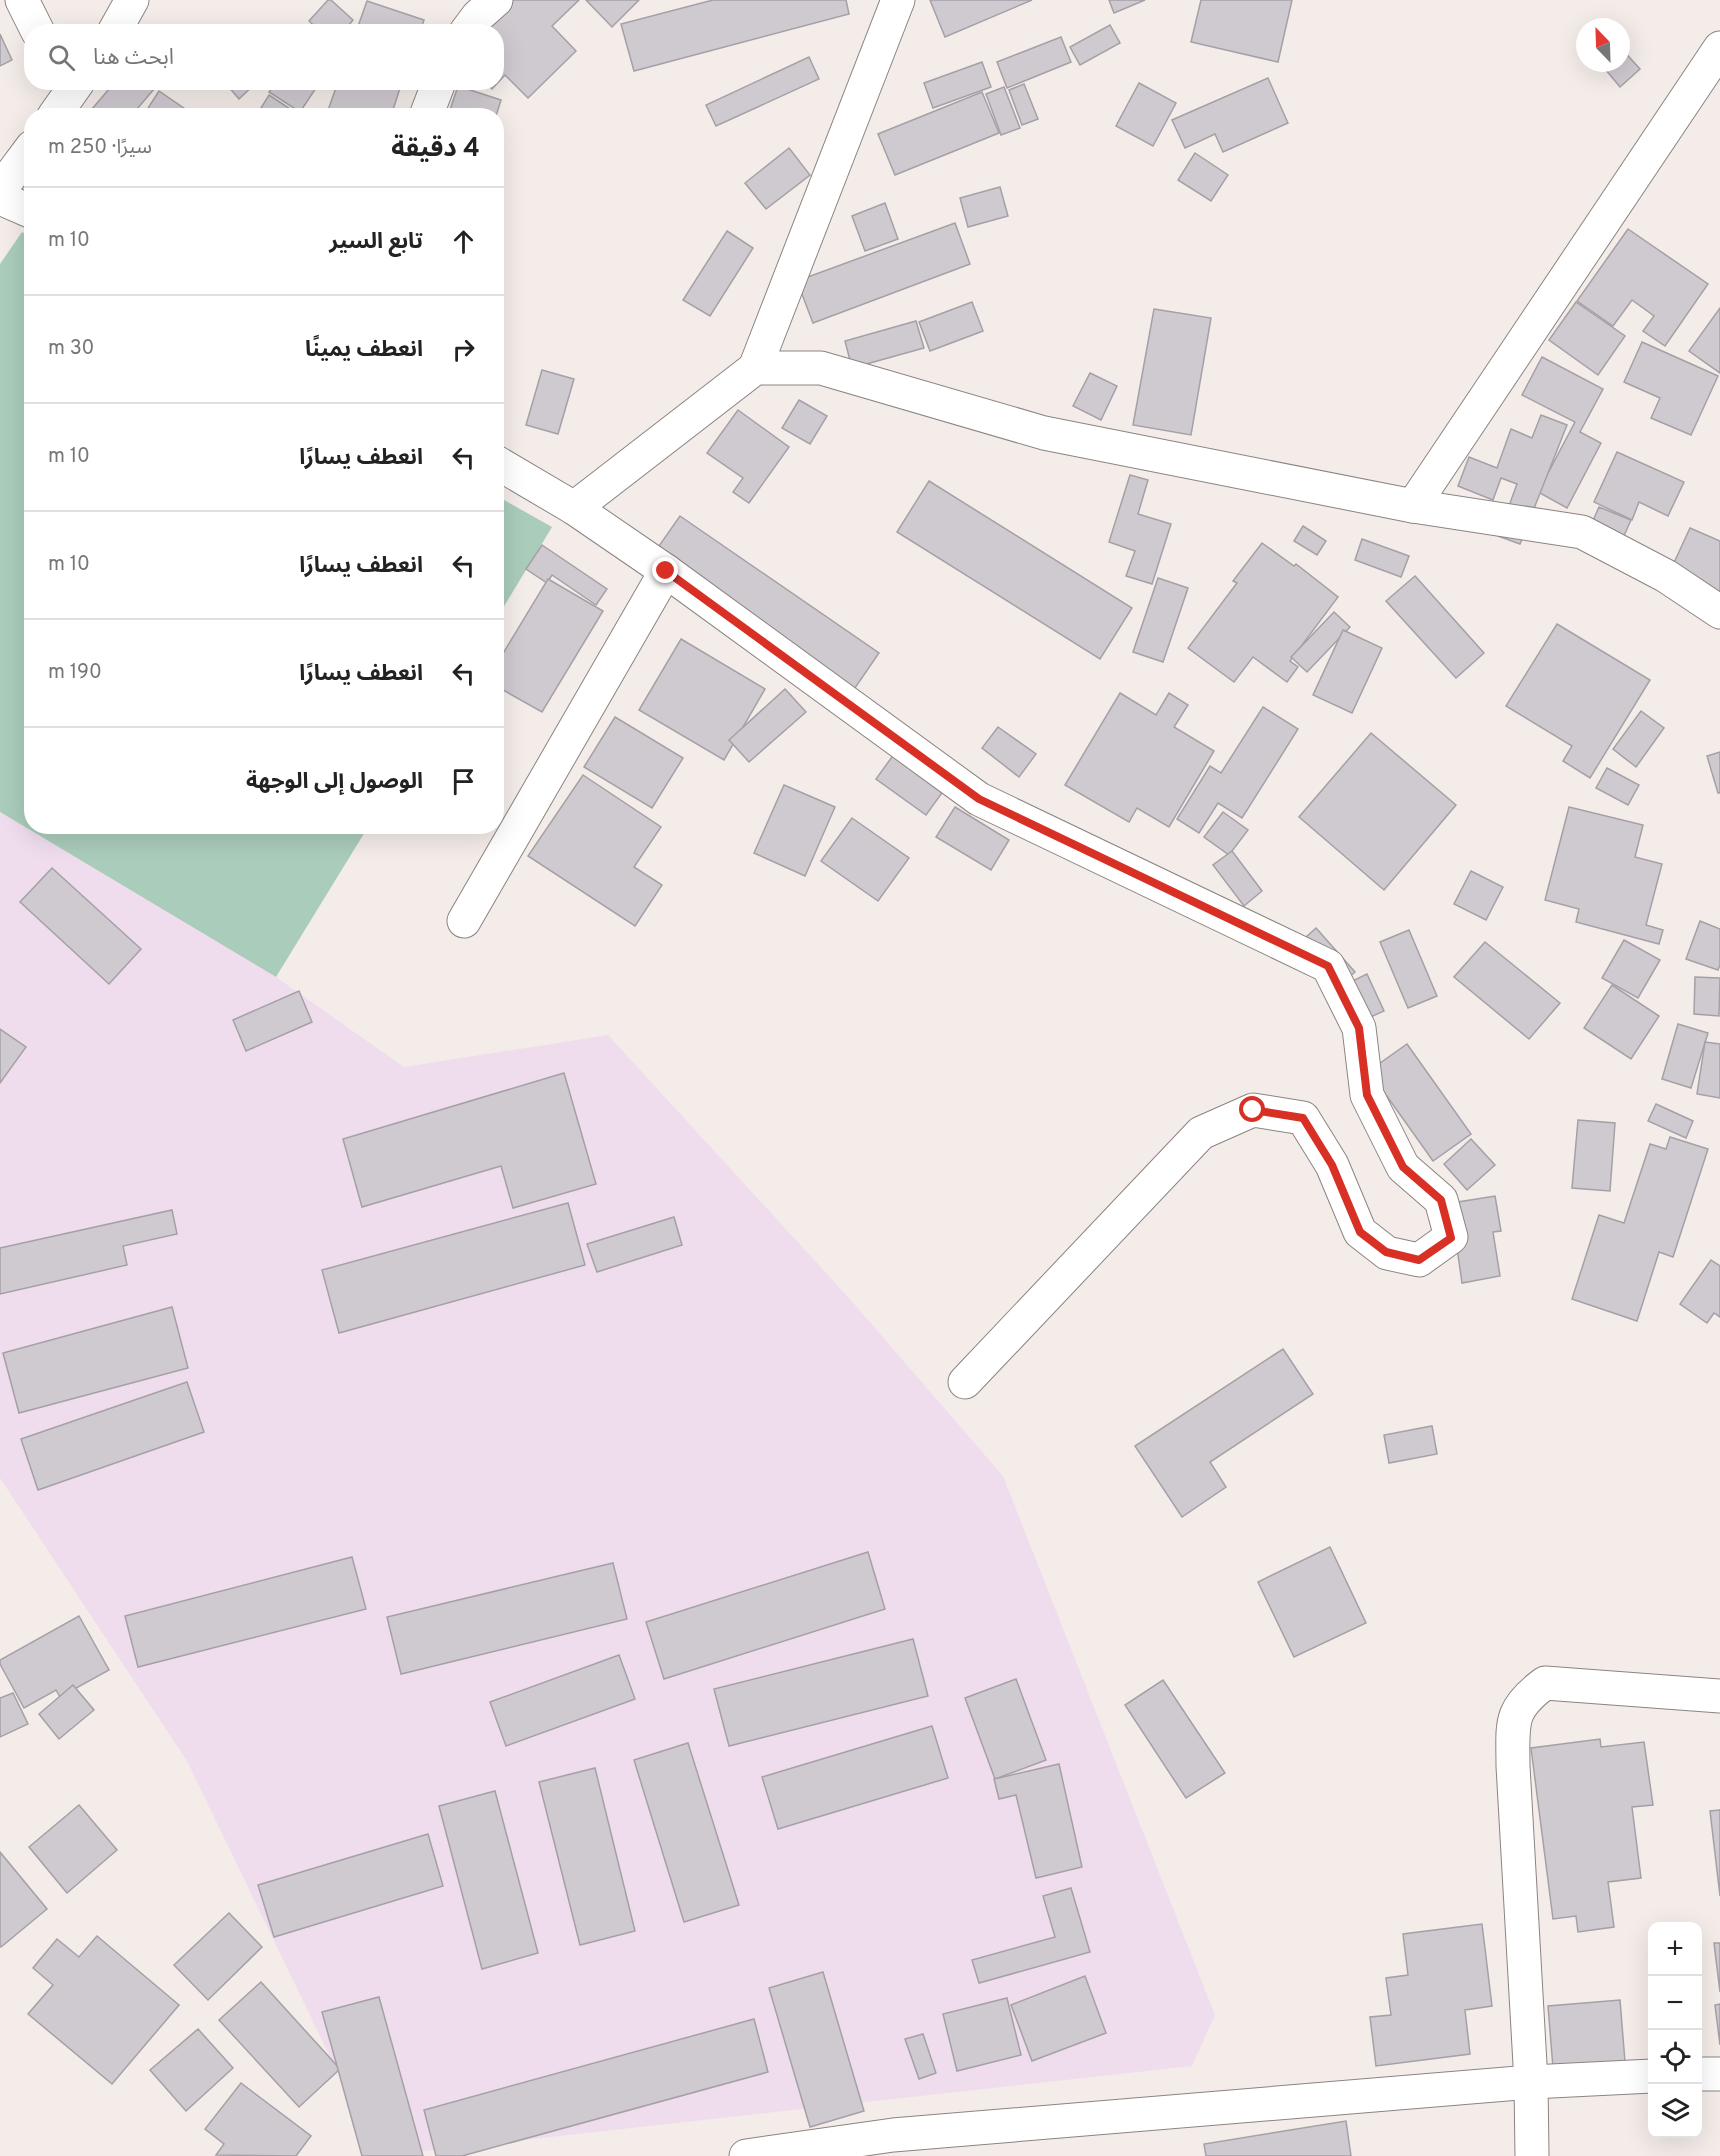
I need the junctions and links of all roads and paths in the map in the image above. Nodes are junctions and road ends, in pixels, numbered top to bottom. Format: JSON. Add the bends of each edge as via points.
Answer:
{"nodes":[{"id":1,"x":22,"y":0,"type":"edge"},
{"id":2,"x":132,"y":0,"type":"edge"},
{"id":3,"x":496,"y":0,"type":"edge"},
{"id":4,"x":898,"y":0,"type":"edge"},
{"id":5,"x":34,"y":24,"type":"edge"},
{"id":6,"x":118,"y":24,"type":"edge"},
{"id":7,"x":472,"y":24,"type":"edge"},
{"id":8,"x":1720,"y":48,"type":"edge"},
{"id":9,"x":436,"y":90,"type":"edge"},
{"id":10,"x":429,"y":108,"type":"edge"},
{"id":11,"x":24,"y":158,"type":"edge"},
{"id":12,"x":0,"y":190,"type":"edge"},
{"id":13,"x":0,"y":198,"type":"edge"},
{"id":14,"x":24,"y":208,"type":"edge"},
{"id":15,"x":755,"y":368,"type":"junction"},
{"id":16,"x":504,"y":467,"type":"edge"},
{"id":17,"x":1413,"y":507,"type":"junction"},
{"id":18,"x":574,"y":508,"type":"junction"},
{"id":19,"x":666,"y":571,"type":"junction"},
{"id":20,"x":1720,"y":612,"type":"edge"},
{"id":21,"x":464,"y":921,"type":"dead end"},
{"id":22,"x":965,"y":1382,"type":"dead end"},
{"id":23,"x":1720,"y":1696,"type":"edge"},
{"id":24,"x":1702,"y":2074,"type":"edge"},
{"id":25,"x":1720,"y":2074,"type":"edge"},
{"id":26,"x":1648,"y":2076,"type":"edge"},
{"id":27,"x":1531,"y":2082,"type":"junction"},
{"id":28,"x":893,"y":2146,"type":"edge"},
{"id":29,"x":746,"y":2156,"type":"edge"},
{"id":30,"x":1532,"y":2156,"type":"edge"}],
"edges":[{"from":1,"to":5,"type":"street"},
{"from":2,"to":6,"type":"street"},
{"from":3,"to":7,"type":"street"},
{"from":4,"to":15,"type":"street"},
{"from":8,"to":17,"type":"street"},
{"from":9,"to":10,"type":"street"},
{"from":11,"to":12,"type":"street"},
{"from":13,"to":14,"type":"street"},
{"from":15,"to":17,"type":"street","via":[[822,368],[1044,433]]},
{"from":15,"to":18,"type":"street"},
{"from":16,"to":18,"type":"street"},
{"from":17,"to":20,"type":"street","via":[[1582,532],[1665,576]]},
{"from":18,"to":19,"type":"street"},
{"from":19,"to":21,"type":"street"},
{"from":19,"to":22,"type":"street","via":[[979,799],[1328,966],[1359,1028],[1367,1095],[1403,1167],[1441,1200],[1451,1238],[1419,1260],[1386,1252],[1360,1232],[1332,1165],[1303,1118],[1253,1110],[1201,1132]]},
{"from":23,"to":27,"type":"street","via":[[1545,1683],[1527,1696],[1513,1720]]},
{"from":24,"to":25,"type":"street"},
{"from":26,"to":27,"type":"street"},
{"from":27,"to":28,"type":"street"},
{"from":27,"to":30,"type":"street"},
{"from":28,"to":29,"type":"street"}]}
